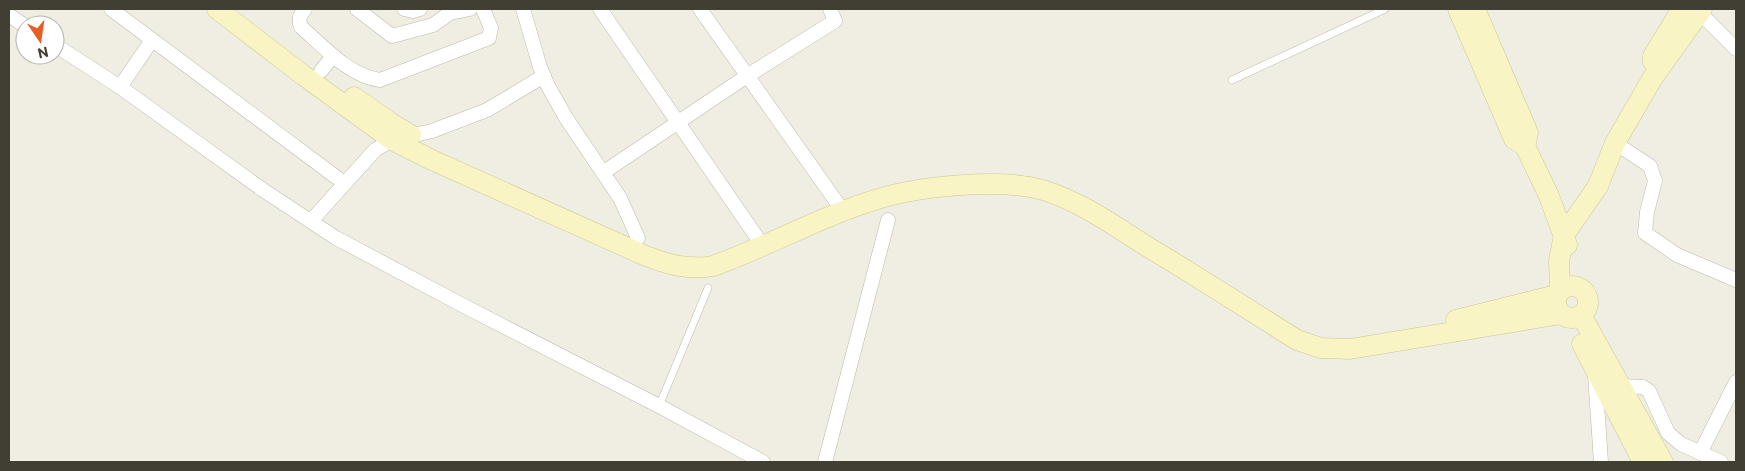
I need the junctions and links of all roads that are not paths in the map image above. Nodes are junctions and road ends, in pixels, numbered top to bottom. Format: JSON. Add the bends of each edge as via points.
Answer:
{"nodes":[{"id":1,"x":111,"y":9,"type":"edge"},
{"id":2,"x":217,"y":9,"type":"edge"},
{"id":3,"x":236,"y":9,"type":"edge"},
{"id":4,"x":305,"y":9,"type":"edge"},
{"id":5,"x":357,"y":9,"type":"edge"},
{"id":6,"x":404,"y":9,"type":"edge"},
{"id":7,"x":420,"y":9,"type":"edge"},
{"id":8,"x":470,"y":9,"type":"edge"},
{"id":9,"x":483,"y":9,"type":"edge"},
{"id":10,"x":523,"y":9,"type":"edge"},
{"id":11,"x":600,"y":9,"type":"edge"},
{"id":12,"x":700,"y":9,"type":"edge"},
{"id":13,"x":830,"y":9,"type":"edge"},
{"id":14,"x":1385,"y":9,"type":"edge"},
{"id":15,"x":1458,"y":9,"type":"edge"},
{"id":16,"x":1475,"y":9,"type":"edge"},
{"id":17,"x":1694,"y":10,"type":"edge"},
{"id":18,"x":152,"y":40,"type":"junction"},
{"id":19,"x":1736,"y":49,"type":"edge"},
{"id":20,"x":65,"y":51,"type":"edge"},
{"id":21,"x":333,"y":56,"type":"junction"},
{"id":22,"x":321,"y":72,"type":"junction"},
{"id":23,"x":544,"y":76,"type":"junction"},
{"id":24,"x":748,"y":76,"type":"junction"},
{"id":25,"x":1232,"y":80,"type":"dead end"},
{"id":26,"x":120,"y":86,"type":"junction"},
{"id":27,"x":679,"y":122,"type":"junction"},
{"id":28,"x":412,"y":136,"type":"junction"},
{"id":29,"x":392,"y":140,"type":"junction"},
{"id":30,"x":1615,"y":143,"type":"junction"},
{"id":31,"x":1526,"y":146,"type":"junction"},
{"id":32,"x":604,"y":172,"type":"junction"},
{"id":33,"x":344,"y":183,"type":"junction"},
{"id":34,"x":946,"y":183,"type":"junction"},
{"id":35,"x":838,"y":204,"type":"junction"},
{"id":36,"x":888,"y":220,"type":"dead end"},
{"id":37,"x":311,"y":221,"type":"junction"},
{"id":38,"x":1564,"y":235,"type":"junction"},
{"id":39,"x":756,"y":236,"type":"junction"},
{"id":40,"x":638,"y":238,"type":"junction"},
{"id":41,"x":1736,"y":280,"type":"edge"},
{"id":42,"x":708,"y":288,"type":"dead end"},
{"id":43,"x":1567,"y":303,"type":"junction"},
{"id":44,"x":1595,"y":369,"type":"junction"},
{"id":45,"x":1736,"y":382,"type":"edge"},
{"id":46,"x":1622,"y":399,"type":"junction"},
{"id":47,"x":659,"y":406,"type":"junction"},
{"id":48,"x":1700,"y":453,"type":"junction"},
{"id":49,"x":762,"y":462,"type":"edge"},
{"id":50,"x":825,"y":462,"type":"edge"},
{"id":51,"x":1601,"y":462,"type":"edge"},
{"id":52,"x":1643,"y":462,"type":"edge"},
{"id":53,"x":1663,"y":462,"type":"edge"},
{"id":54,"x":1721,"y":462,"type":"edge"}],
"edges":[{"from":1,"to":18,"type":"street"},
{"from":2,"to":29,"type":"street"},
{"from":3,"to":22,"type":"street"},
{"from":4,"to":21,"type":"street","via":[[300,16],[301,27]]},
{"from":5,"to":8,"type":"street","via":[[392,36],[433,25],[450,12]]},
{"from":6,"to":7,"type":"street"},
{"from":9,"to":21,"type":"street","via":[[491,28],[489,38],[380,80],[367,79]]},
{"from":10,"to":23,"type":"street"},
{"from":11,"to":27,"type":"street"},
{"from":12,"to":24,"type":"street"},
{"from":13,"to":24,"type":"street","via":[[835,22]]},
{"from":14,"to":25,"type":"lane"},
{"from":15,"to":31,"type":"street","via":[[1514,139]]},
{"from":16,"to":31,"type":"street","via":[[1528,133]]},
{"from":17,"to":19,"type":"street"},
{"from":17,"to":30,"type":"street","via":[[1653,56],[1652,79]]},
{"from":18,"to":26,"type":"street"},
{"from":18,"to":33,"type":"street"},
{"from":20,"to":26,"type":"street"},
{"from":21,"to":22,"type":"street"},
{"from":22,"to":28,"type":"street"},
{"from":23,"to":28,"type":"street","via":[[487,110]]},
{"from":23,"to":32,"type":"street","via":[[566,118]]},
{"from":24,"to":27,"type":"street"},
{"from":24,"to":35,"type":"street"},
{"from":26,"to":37,"type":"street"},
{"from":27,"to":32,"type":"street"},
{"from":27,"to":39,"type":"street"},
{"from":28,"to":29,"type":"street"},
{"from":28,"to":40,"type":"street"},
{"from":29,"to":33,"type":"street","via":[[375,150]]},
{"from":29,"to":34,"type":"street","via":[[646,256],[693,268],[727,262],[878,199]]},
{"from":30,"to":38,"type":"street","via":[[1598,186]]},
{"from":30,"to":41,"type":"street","via":[[1650,166],[1655,180],[1645,233],[1677,255]]},
{"from":31,"to":38,"type":"street"},
{"from":32,"to":40,"type":"street"},
{"from":33,"to":37,"type":"street"},
{"from":34,"to":35,"type":"street","via":[[890,187]]},
{"from":34,"to":43,"type":"street","via":[[1018,186],[1061,197],[1124,232],[1297,340],[1321,348],[1350,350]]},
{"from":35,"to":39,"type":"street"},
{"from":36,"to":50,"type":"street"},
{"from":37,"to":47,"type":"street","via":[[363,253]]},
{"from":38,"to":43,"type":"street","via":[[1560,261]]},
{"from":39,"to":40,"type":"street","via":[[689,256]]},
{"from":42,"to":47,"type":"lane"},
{"from":43,"to":44,"type":"street"},
{"from":43,"to":46,"type":"street"},
{"from":44,"to":46,"type":"street"},
{"from":44,"to":51,"type":"street"},
{"from":45,"to":48,"type":"street"},
{"from":46,"to":48,"type":"street","via":[[1643,386],[1649,391],[1668,433]]},
{"from":46,"to":52,"type":"street"},
{"from":46,"to":53,"type":"street"},
{"from":47,"to":49,"type":"street"},
{"from":48,"to":54,"type":"street"}]}
